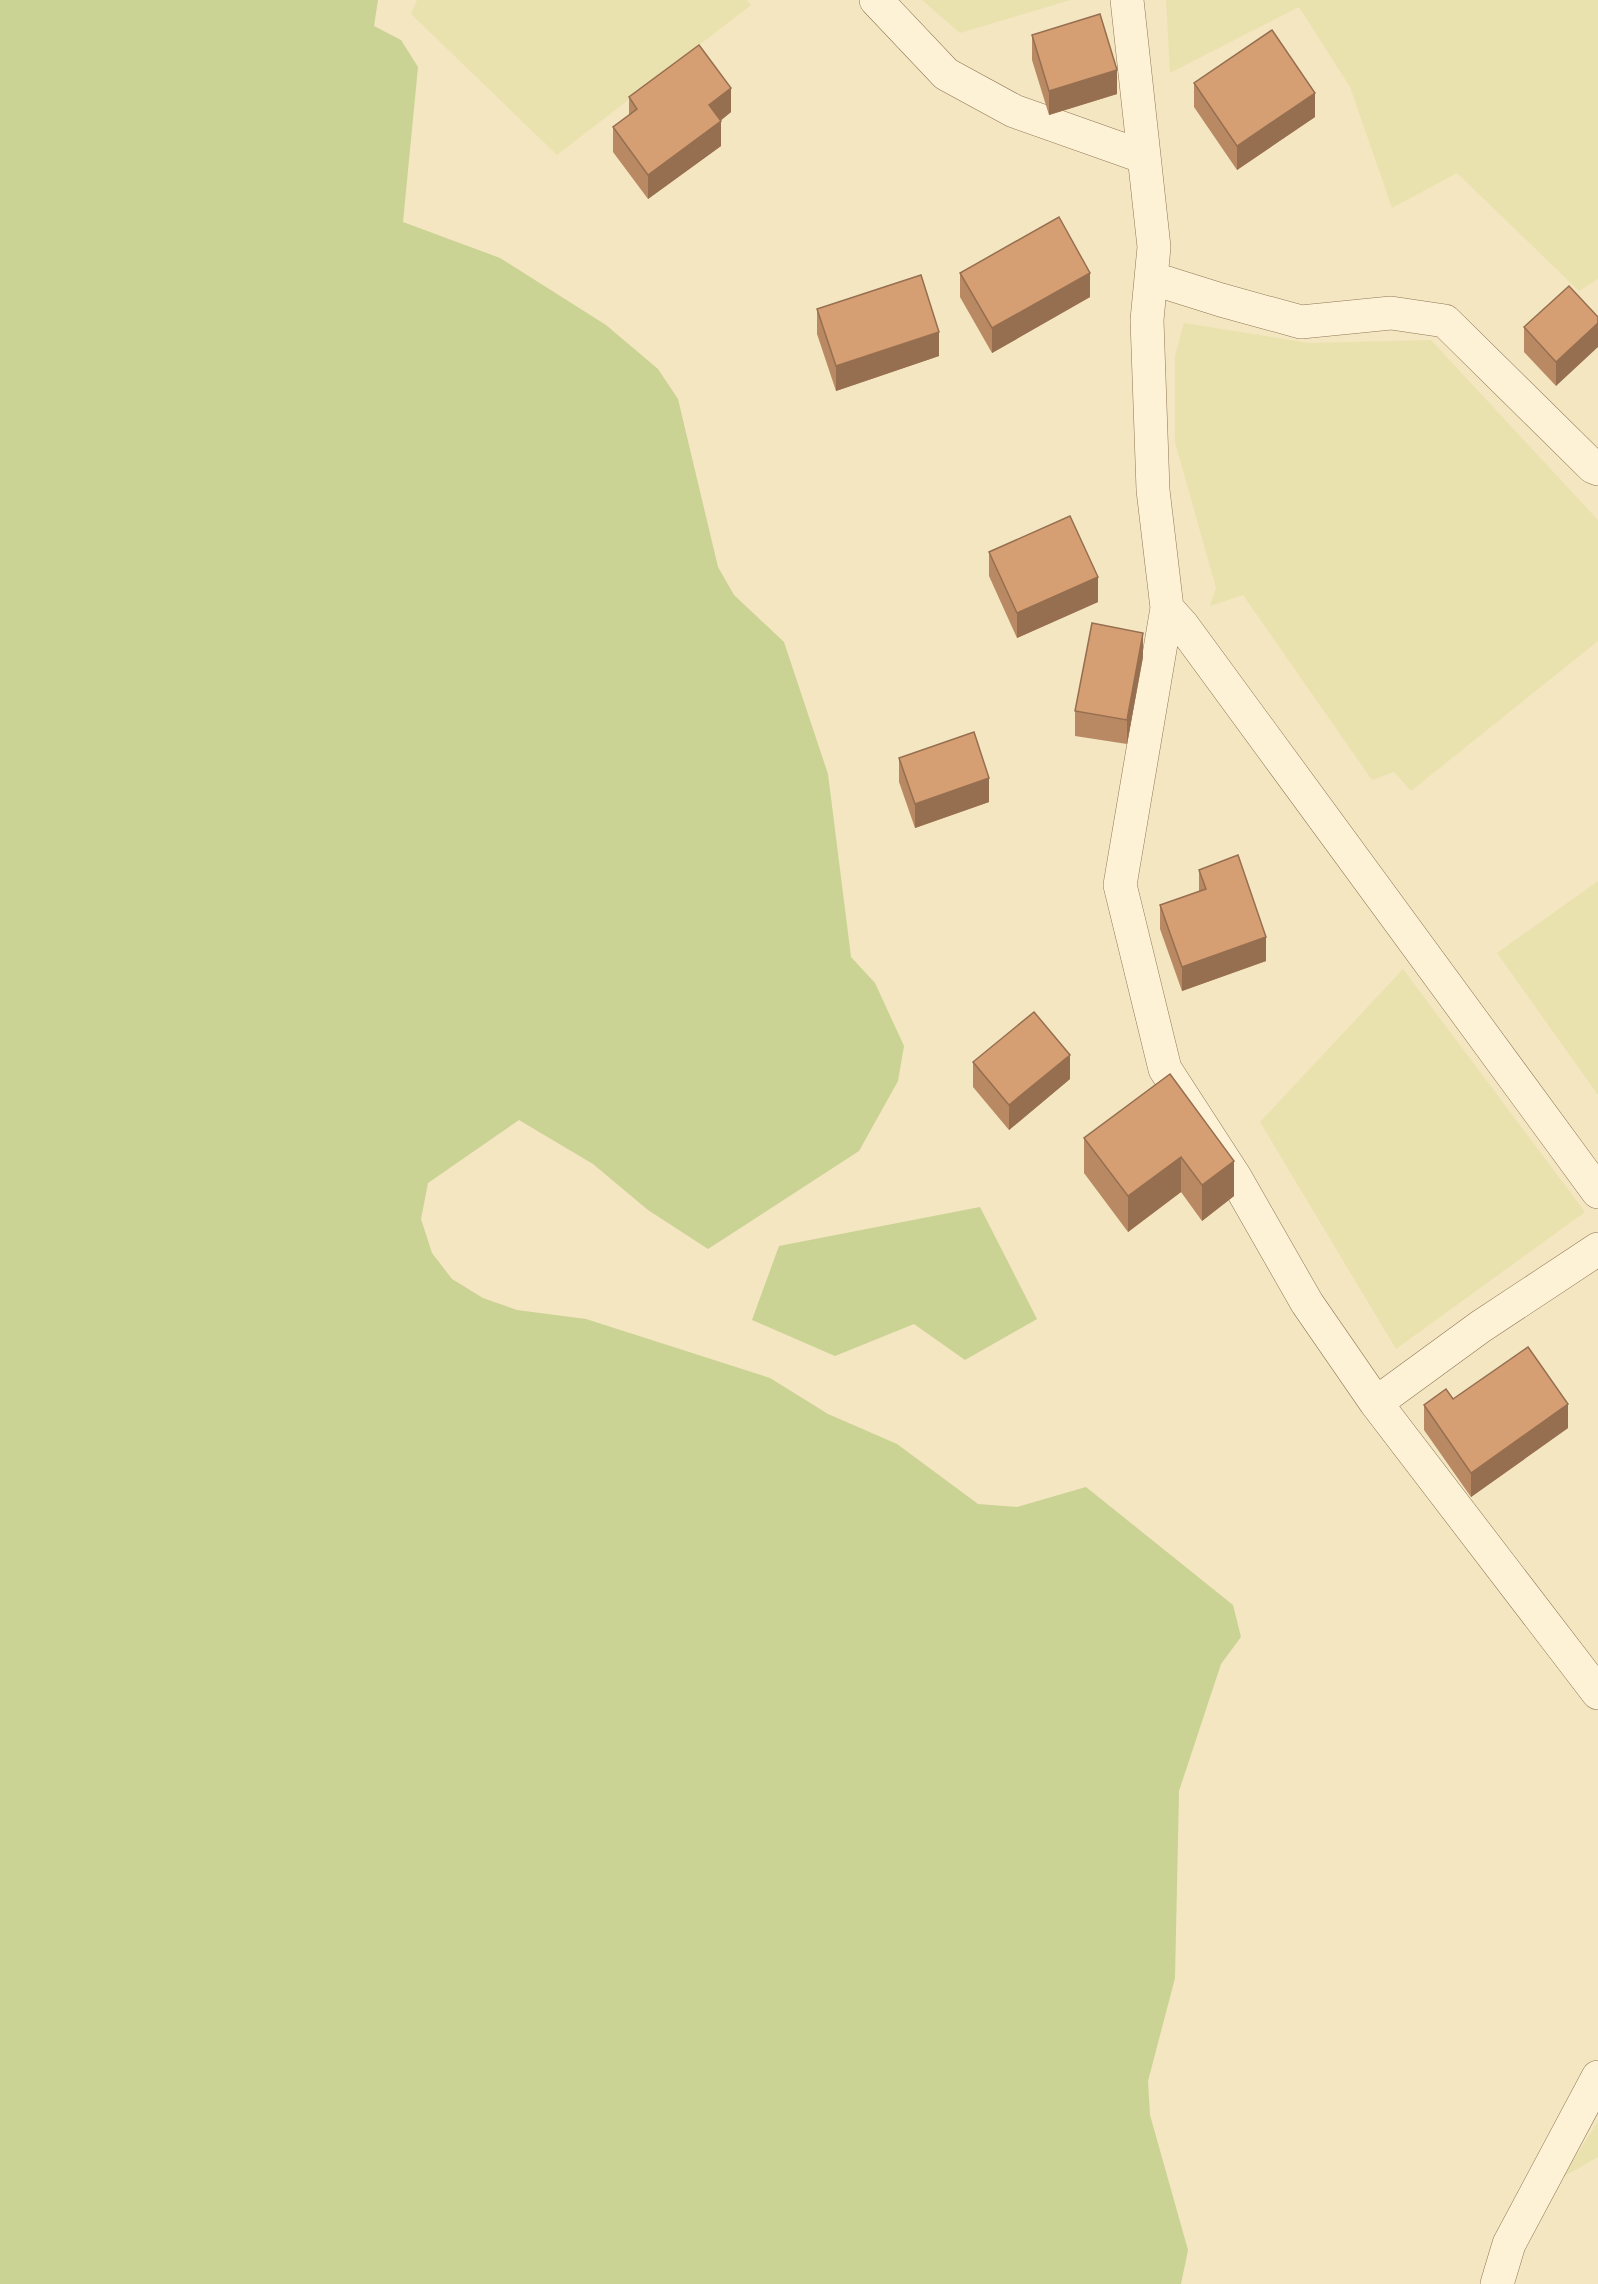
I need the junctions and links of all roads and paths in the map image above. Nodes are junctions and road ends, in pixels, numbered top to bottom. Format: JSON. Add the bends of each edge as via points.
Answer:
{"nodes":[{"id":1,"x":876,"y":0,"type":"edge"},
{"id":2,"x":1127,"y":0,"type":"edge"},
{"id":3,"x":1144,"y":157,"type":"junction"},
{"id":4,"x":1151,"y":278,"type":"junction"},
{"id":5,"x":1598,"y":469,"type":"edge"},
{"id":6,"x":1167,"y":608,"type":"junction"},
{"id":7,"x":1598,"y":1192,"type":"edge"},
{"id":8,"x":1598,"y":1249,"type":"edge"},
{"id":9,"x":1376,"y":1403,"type":"junction"},
{"id":10,"x":1598,"y":1693,"type":"edge"},
{"id":11,"x":1598,"y":2077,"type":"edge"},
{"id":12,"x":1497,"y":2284,"type":"edge"}],
"edges":[{"from":1,"to":3,"type":"street","via":[[946,75],[1014,111]]},
{"from":2,"to":3,"type":"street"},
{"from":3,"to":4,"type":"street","via":[[1154,247]]},
{"from":4,"to":5,"type":"street","via":[[1301,322],[1391,313],[1445,321]]},
{"from":4,"to":6,"type":"street","via":[[1147,320],[1153,490]]},
{"from":6,"to":7,"type":"street"},
{"from":6,"to":9,"type":"street","via":[[1120,885],[1165,1069],[1235,1177],[1306,1304]]},
{"from":8,"to":9,"type":"street","via":[[1480,1327]]},
{"from":9,"to":10,"type":"street"},
{"from":11,"to":12,"type":"street","via":[[1509,2244]]}]}
